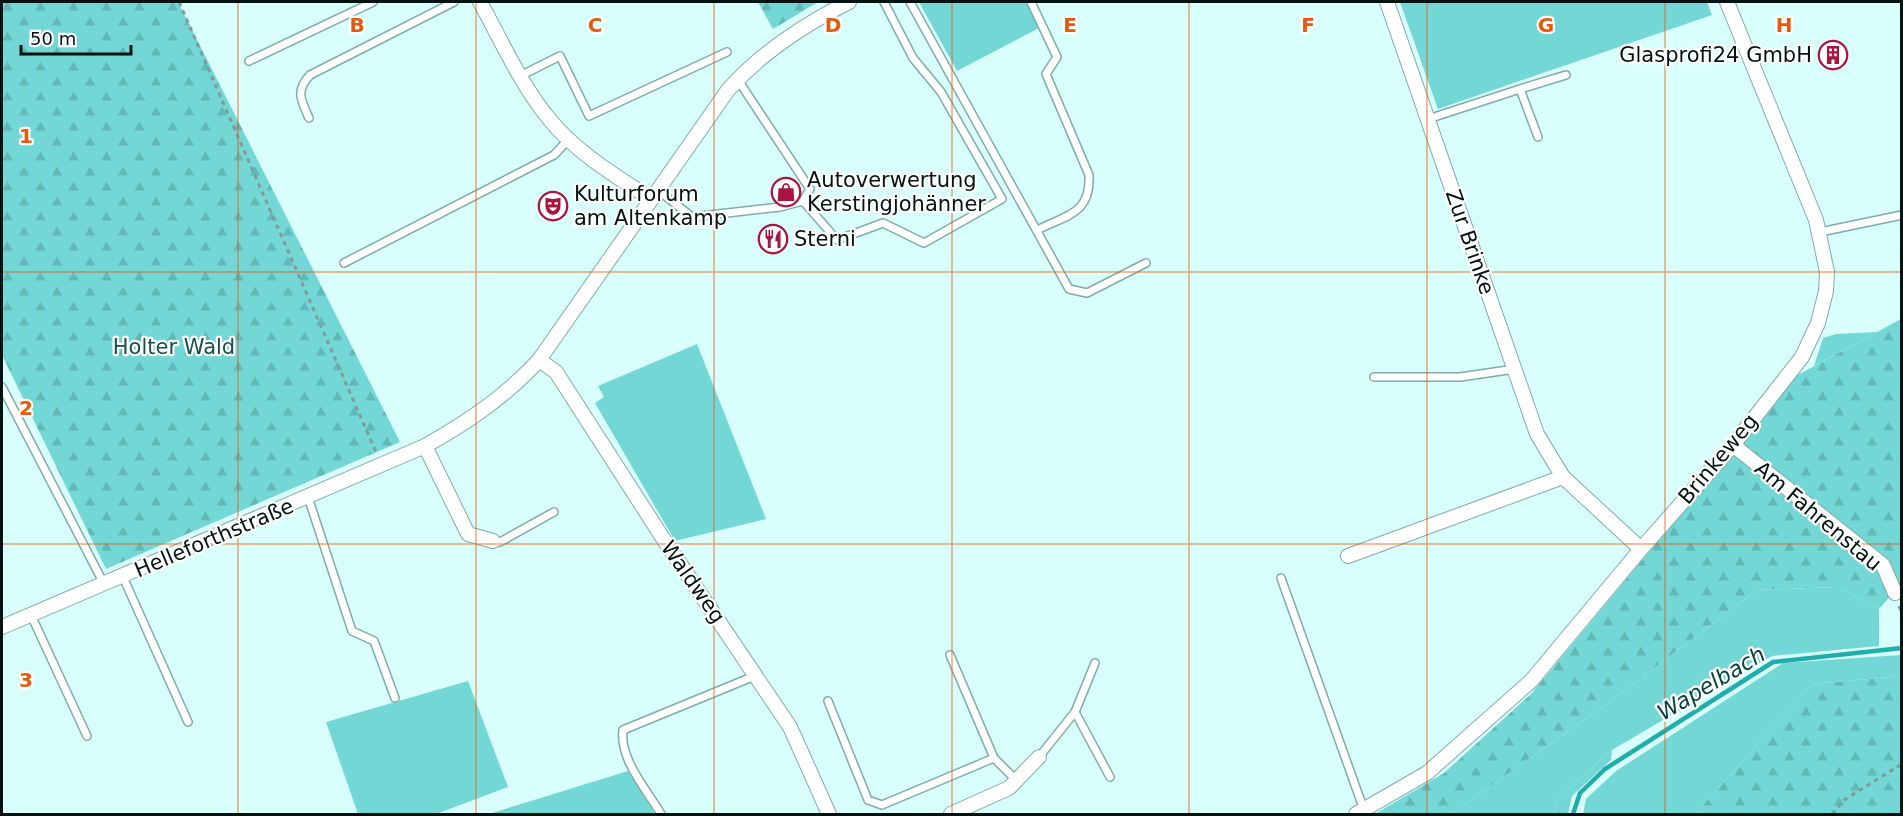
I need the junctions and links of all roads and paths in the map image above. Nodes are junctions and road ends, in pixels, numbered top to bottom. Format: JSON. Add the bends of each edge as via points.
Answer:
{"nodes":[{"id":1,"x":179,"y":2,"type":"edge"},
{"id":2,"x":373,"y":2,"type":"edge"},
{"id":3,"x":454,"y":2,"type":"edge"},
{"id":4,"x":480,"y":2,"type":"edge"},
{"id":5,"x":849,"y":2,"type":"edge"},
{"id":6,"x":884,"y":2,"type":"edge"},
{"id":7,"x":910,"y":2,"type":"edge"},
{"id":8,"x":1031,"y":2,"type":"edge"},
{"id":9,"x":1387,"y":2,"type":"edge"},
{"id":10,"x":1727,"y":2,"type":"edge"},
{"id":11,"x":727,"y":52,"type":"dead end"},
{"id":12,"x":249,"y":61,"type":"dead end"},
{"id":13,"x":1566,"y":75,"type":"dead end"},
{"id":14,"x":520,"y":76,"type":"junction"},
{"id":15,"x":738,"y":79,"type":"junction"},
{"id":16,"x":1520,"y":89,"type":"junction"},
{"id":17,"x":309,"y":118,"type":"dead end"},
{"id":18,"x":1428,"y":119,"type":"junction"},
{"id":19,"x":1538,"y":137,"type":"dead end"},
{"id":20,"x":570,"y":138,"type":"junction"},
{"id":21,"x":654,"y":195,"type":"junction"},
{"id":22,"x":803,"y":201,"type":"junction"},
{"id":23,"x":1902,"y":215,"type":"edge"},
{"id":24,"x":1036,"y":230,"type":"junction"},
{"id":25,"x":1820,"y":232,"type":"junction"},
{"id":26,"x":344,"y":263,"type":"dead end"},
{"id":27,"x":1146,"y":263,"type":"dead end"},
{"id":28,"x":539,"y":360,"type":"junction"},
{"id":29,"x":1515,"y":369,"type":"junction"},
{"id":30,"x":1374,"y":377,"type":"dead end"},
{"id":31,"x":2,"y":387,"type":"edge"},
{"id":32,"x":425,"y":446,"type":"junction"},
{"id":33,"x":1733,"y":446,"type":"junction"},
{"id":34,"x":382,"y":465,"type":"junction"},
{"id":35,"x":1563,"y":477,"type":"junction"},
{"id":36,"x":309,"y":498,"type":"junction"},
{"id":37,"x":554,"y":512,"type":"dead end"},
{"id":38,"x":493,"y":541,"type":"joint"},
{"id":39,"x":1641,"y":549,"type":"junction"},
{"id":40,"x":1348,"y":556,"type":"dead end"},
{"id":41,"x":123,"y":577,"type":"junction"},
{"id":42,"x":1281,"y":578,"type":"dead end"},
{"id":43,"x":105,"y":585,"type":"junction"},
{"id":44,"x":1895,"y":593,"type":"dead end"},
{"id":45,"x":31,"y":615,"type":"junction"},
{"id":46,"x":2,"y":627,"type":"edge"},
{"id":47,"x":950,"y":655,"type":"dead end"},
{"id":48,"x":1095,"y":663,"type":"dead end"},
{"id":49,"x":757,"y":675,"type":"junction"},
{"id":50,"x":395,"y":698,"type":"dead end"},
{"id":51,"x":828,"y":701,"type":"dead end"},
{"id":52,"x":1075,"y":712,"type":"junction"},
{"id":53,"x":188,"y":722,"type":"dead end"},
{"id":54,"x":87,"y":736,"type":"dead end"},
{"id":55,"x":1039,"y":757,"type":"joint"},
{"id":56,"x":994,"y":758,"type":"junction"},
{"id":57,"x":1902,"y":764,"type":"edge"},
{"id":58,"x":1110,"y":777,"type":"dead end"},
{"id":59,"x":1017,"y":781,"type":"junction"},
{"id":60,"x":1360,"y":812,"type":"edge"},
{"id":61,"x":661,"y":814,"type":"edge"},
{"id":62,"x":830,"y":814,"type":"edge"},
{"id":63,"x":951,"y":814,"type":"edge"},
{"id":64,"x":1832,"y":814,"type":"edge"}],
"edges":[{"from":1,"to":34,"type":"path"},
{"from":2,"to":12,"type":"lane"},
{"from":3,"to":17,"type":"lane","via":[[310,75],[299,96]]},
{"from":4,"to":14,"type":"street"},
{"from":5,"to":15,"type":"street","name":"Helleforthstraße","via":[[773,47]]},
{"from":6,"to":22,"type":"lane","via":[[913,58],[942,92],[1002,199],[924,243],[883,223],[837,240]]},
{"from":7,"to":24,"type":"lane"},
{"from":8,"to":24,"type":"lane","via":[[1057,57],[1046,74],[1089,175],[1086,202]]},
{"from":9,"to":18,"type":"street","name":"Zur Brinke"},
{"from":10,"to":25,"type":"street","name":"Brinkeweg"},
{"from":11,"to":14,"type":"lane","via":[[589,116],[560,57]]},
{"from":13,"to":16,"type":"lane"},
{"from":14,"to":20,"type":"street","via":[[551,121]]},
{"from":15,"to":21,"type":"street","name":"Helleforthstraße"},
{"from":15,"to":22,"type":"lane","via":[[810,189]]},
{"from":16,"to":18,"type":"lane"},
{"from":16,"to":19,"type":"lane"},
{"from":18,"to":29,"type":"street","name":"Zur Brinke"},
{"from":20,"to":21,"type":"street","via":[[597,163]]},
{"from":20,"to":26,"type":"lane","via":[[554,154]]},
{"from":21,"to":22,"type":"lane","via":[[692,217]]},
{"from":21,"to":28,"type":"street","name":"Helleforthstraße"},
{"from":23,"to":25,"type":"lane"},
{"from":24,"to":27,"type":"lane","via":[[1070,289],[1088,293]]},
{"from":25,"to":33,"type":"street","name":"Brinkeweg","via":[[1827,272],[1818,323],[1802,357]]},
{"from":28,"to":32,"type":"street","name":"Helleforthstraße","via":[[487,408]]},
{"from":28,"to":49,"type":"street","name":"Waldweg","via":[[556,372]]},
{"from":29,"to":30,"type":"lane","via":[[1460,377]]},
{"from":29,"to":35,"type":"street","name":"Zur Brinke","via":[[1538,434]]},
{"from":31,"to":43,"type":"lane"},
{"from":32,"to":34,"type":"street","name":"Helleforthstraße"},
{"from":32,"to":38,"type":"street","via":[[468,534]]},
{"from":33,"to":39,"type":"street","name":"Brinkeweg"},
{"from":33,"to":44,"type":"street","name":"Am Fahrenstau","via":[[1882,565]]},
{"from":34,"to":36,"type":"street","name":"Helleforthstraße"},
{"from":35,"to":39,"type":"street","name":"Zur Brinke"},
{"from":35,"to":40,"type":"street"},
{"from":36,"to":41,"type":"street","name":"Helleforthstraße"},
{"from":36,"to":50,"type":"lane","via":[[352,631],[374,640]]},
{"from":37,"to":38,"type":"lane","via":[[500,542]]},
{"from":39,"to":60,"type":"street","name":"Brinkeweg","via":[[1531,681],[1427,773]]},
{"from":41,"to":43,"type":"street","name":"Helleforthstraße"},
{"from":41,"to":53,"type":"lane"},
{"from":42,"to":60,"type":"lane"},
{"from":43,"to":45,"type":"street","name":"Helleforthstraße"},
{"from":45,"to":46,"type":"street","name":"Helleforthstraße"},
{"from":45,"to":54,"type":"lane"},
{"from":47,"to":56,"type":"lane"},
{"from":48,"to":52,"type":"lane"},
{"from":49,"to":61,"type":"lane","via":[[623,730],[626,755]]},
{"from":49,"to":62,"type":"street","name":"Waldweg","via":[[790,727]]},
{"from":51,"to":56,"type":"lane","via":[[868,800],[882,805]]},
{"from":52,"to":55,"type":"lane"},
{"from":52,"to":58,"type":"lane"},
{"from":55,"to":59,"type":"street"},
{"from":56,"to":59,"type":"lane"},
{"from":57,"to":64,"type":"path","via":[[1844,800]]},
{"from":59,"to":63,"type":"street"}]}
